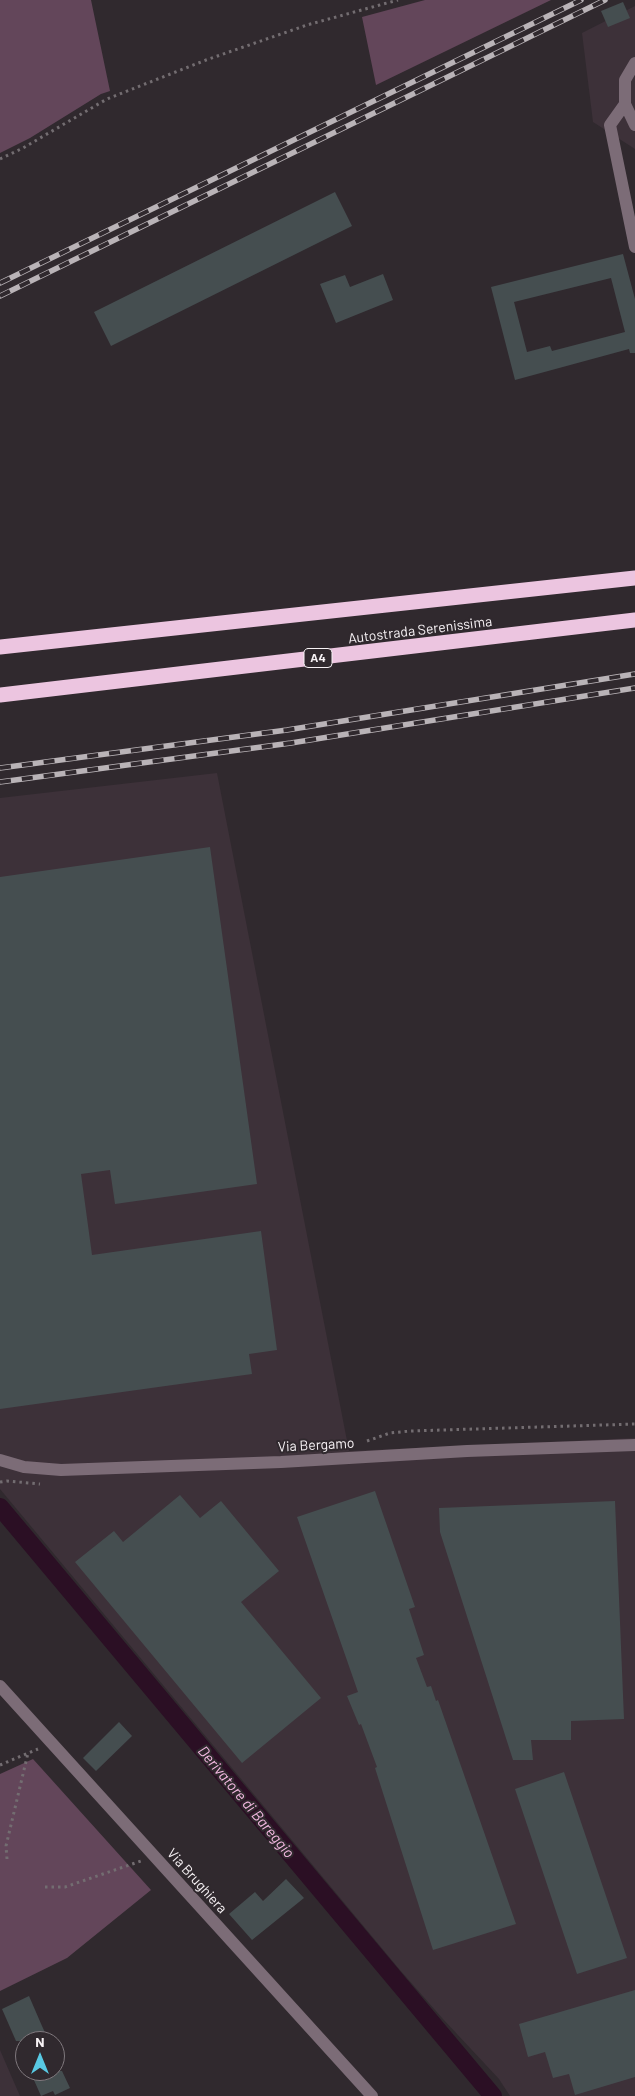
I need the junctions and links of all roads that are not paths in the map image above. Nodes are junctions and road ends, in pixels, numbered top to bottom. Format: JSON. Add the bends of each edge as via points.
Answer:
{"nodes":[{"id":1,"x":635,"y":63,"type":"edge"},
{"id":2,"x":625,"y":104,"type":"junction"},
{"id":3,"x":635,"y":125,"type":"edge"},
{"id":4,"x":635,"y":247,"type":"edge"},
{"id":5,"x":635,"y":578,"type":"edge"},
{"id":6,"x":635,"y":620,"type":"edge"},
{"id":7,"x":0,"y":647,"type":"edge"},
{"id":8,"x":0,"y":695,"type":"edge"},
{"id":9,"x":635,"y":1445,"type":"edge"},
{"id":10,"x":0,"y":1460,"type":"edge"},
{"id":11,"x":0,"y":1686,"type":"edge"},
{"id":12,"x":372,"y":2096,"type":"edge"}],
"edges":[{"from":1,"to":2,"type":"street","via":[[625,80]]},
{"from":2,"to":3,"type":"street"},
{"from":2,"to":4,"type":"street","via":[[610,125]]},
{"from":5,"to":7,"type":"highway","name":"Autostrada Serenissima"},
{"from":6,"to":8,"type":"highway","name":"Autostrada Serenissima","number":"A4"},
{"from":9,"to":10,"type":"street","name":"Via Bergamo","via":[[61,1470],[24,1467]]},
{"from":11,"to":12,"type":"street","name":"Via Brughiera"}]}
